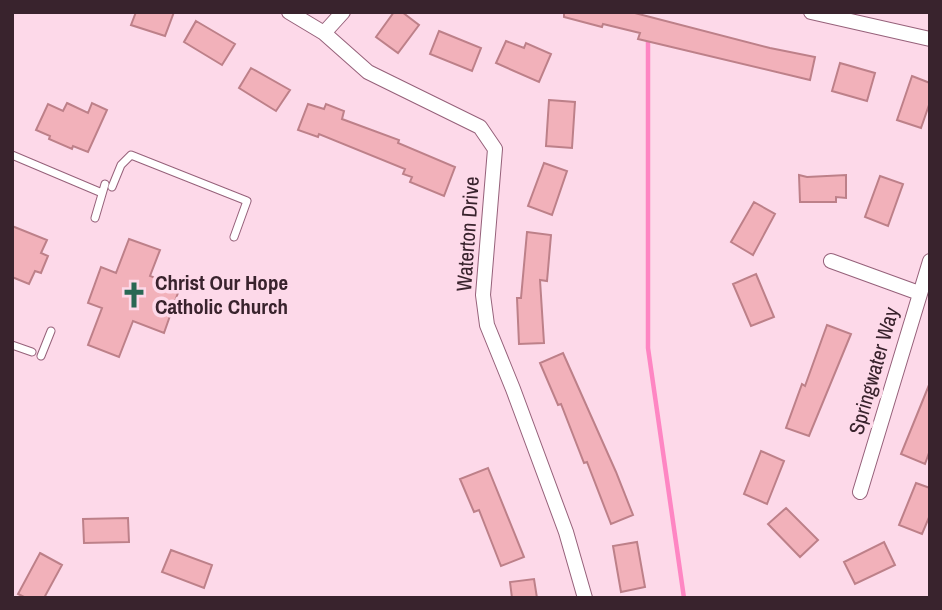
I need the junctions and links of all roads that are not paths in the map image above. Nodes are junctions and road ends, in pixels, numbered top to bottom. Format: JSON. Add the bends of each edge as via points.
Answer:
{"nodes":[{"id":1,"x":289,"y":12,"type":"edge"},
{"id":2,"x":343,"y":12,"type":"edge"},
{"id":3,"x":811,"y":12,"type":"edge"},
{"id":4,"x":324,"y":33,"type":"junction"},
{"id":5,"x":930,"y":40,"type":"edge"},
{"id":6,"x":12,"y":155,"type":"edge"},
{"id":7,"x":106,"y":188,"type":"junction"},
{"id":8,"x":95,"y":218,"type":"dead end"},
{"id":9,"x":234,"y":237,"type":"dead end"},
{"id":10,"x":831,"y":261,"type":"dead end"},
{"id":11,"x":930,"y":261,"type":"edge"},
{"id":12,"x":919,"y":293,"type":"junction"},
{"id":13,"x":51,"y":331,"type":"dead end"},
{"id":14,"x":12,"y":345,"type":"edge"},
{"id":15,"x":32,"y":352,"type":"dead end"},
{"id":16,"x":41,"y":356,"type":"dead end"},
{"id":17,"x":860,"y":492,"type":"dead end"},
{"id":18,"x":585,"y":598,"type":"edge"}],
"edges":[{"from":1,"to":4,"type":"street","name":"Waterton Drive"},
{"from":2,"to":4,"type":"street"},
{"from":3,"to":5,"type":"street"},
{"from":4,"to":18,"type":"street","name":"Waterton Drive","via":[[368,72],[480,127],[495,149],[483,295],[487,325],[566,532]]},
{"from":6,"to":7,"type":"lane"},
{"from":7,"to":8,"type":"lane"},
{"from":7,"to":9,"type":"lane","via":[[131,155],[247,201]]},
{"from":10,"to":12,"type":"street"},
{"from":11,"to":12,"type":"street","name":"Springwater Way"},
{"from":12,"to":17,"type":"street","name":"Springwater Way"},
{"from":13,"to":16,"type":"lane"},
{"from":14,"to":15,"type":"lane"}]}
